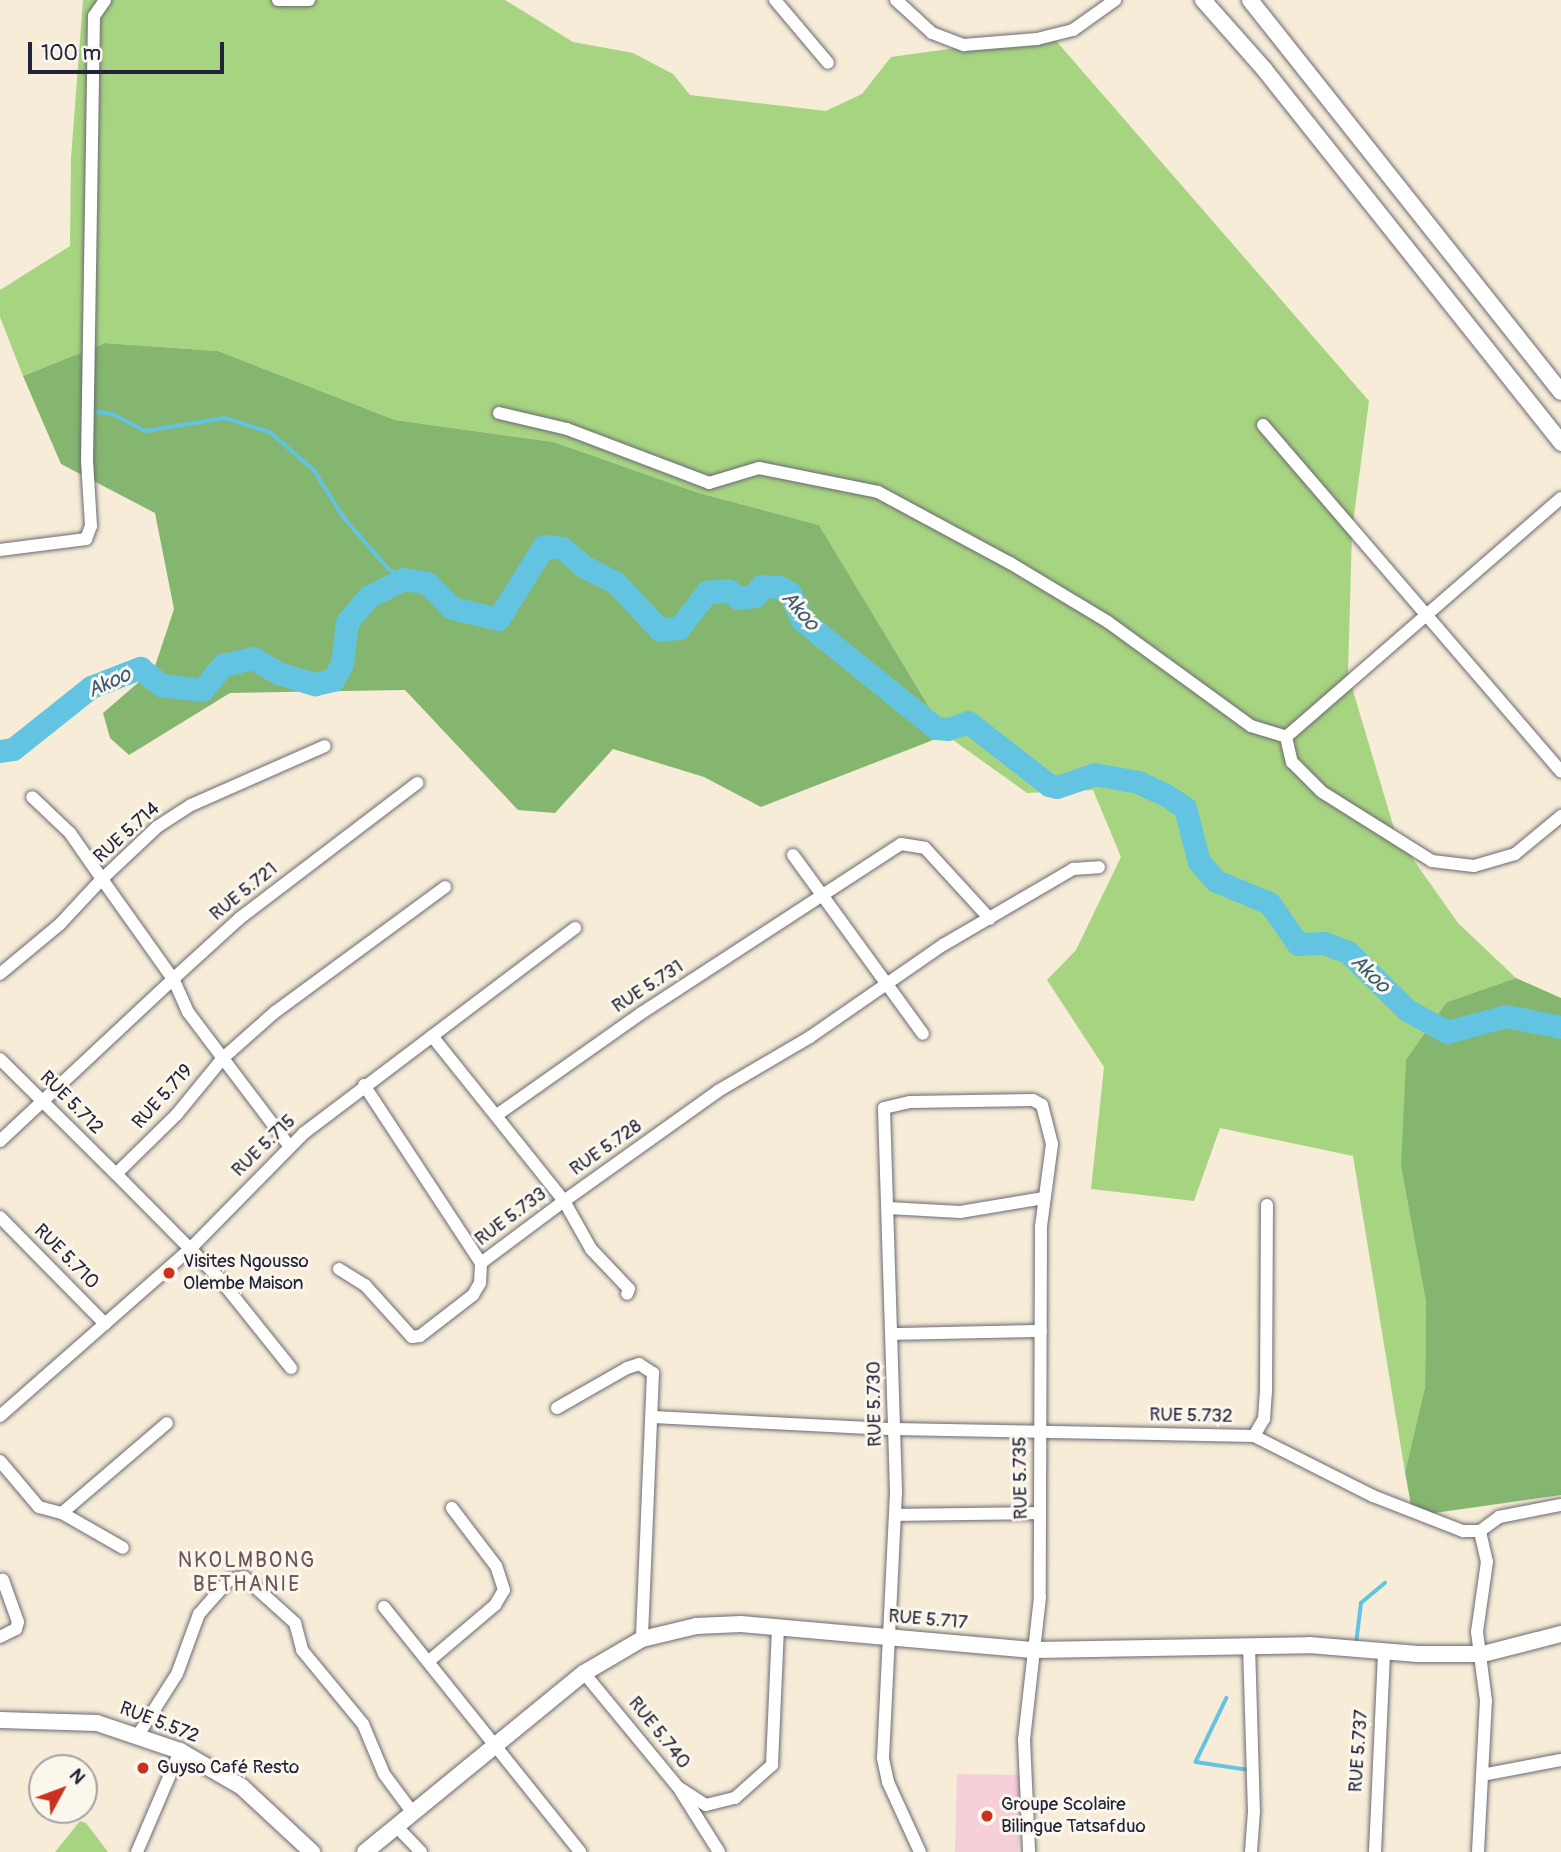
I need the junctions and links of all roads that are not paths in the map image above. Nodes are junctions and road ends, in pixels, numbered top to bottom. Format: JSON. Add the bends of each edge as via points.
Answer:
{"nodes":[{"id":1,"x":106,"y":0,"type":"edge"},
{"id":2,"x":278,"y":0,"type":"edge"},
{"id":3,"x":309,"y":0,"type":"edge"},
{"id":4,"x":775,"y":0,"type":"edge"},
{"id":5,"x":896,"y":0,"type":"edge"},
{"id":6,"x":1115,"y":0,"type":"edge"},
{"id":7,"x":1203,"y":0,"type":"edge"},
{"id":8,"x":1250,"y":0,"type":"edge"},
{"id":9,"x":828,"y":63,"type":"dead end"},
{"id":10,"x":1561,"y":392,"type":"edge"},
{"id":11,"x":499,"y":413,"type":"dead end"},
{"id":12,"x":1263,"y":425,"type":"dead end"},
{"id":13,"x":1561,"y":443,"type":"edge"},
{"id":14,"x":1561,"y":498,"type":"edge"},
{"id":15,"x":0,"y":550,"type":"edge"},
{"id":16,"x":1426,"y":612,"type":"junction"},
{"id":17,"x":1286,"y":737,"type":"junction"},
{"id":18,"x":324,"y":746,"type":"dead end"},
{"id":19,"x":1561,"y":771,"type":"edge"},
{"id":20,"x":417,"y":783,"type":"dead end"},
{"id":21,"x":32,"y":797,"type":"dead end"},
{"id":22,"x":1561,"y":816,"type":"edge"},
{"id":23,"x":793,"y":855,"type":"dead end"},
{"id":24,"x":1099,"y":867,"type":"dead end"},
{"id":25,"x":102,"y":879,"type":"junction"},
{"id":26,"x":444,"y":887,"type":"dead end"},
{"id":27,"x":821,"y":895,"type":"junction"},
{"id":28,"x":990,"y":919,"type":"junction"},
{"id":29,"x":575,"y":928,"type":"dead end"},
{"id":30,"x":0,"y":974,"type":"edge"},
{"id":31,"x":173,"y":979,"type":"junction"},
{"id":32,"x":890,"y":983,"type":"junction"},
{"id":33,"x":923,"y":1034,"type":"dead end"},
{"id":34,"x":432,"y":1036,"type":"junction"},
{"id":35,"x":223,"y":1058,"type":"junction"},
{"id":36,"x":0,"y":1059,"type":"edge"},
{"id":37,"x":364,"y":1085,"type":"junction"},
{"id":38,"x":41,"y":1101,"type":"junction"},
{"id":39,"x":1042,"y":1105,"type":"joint"},
{"id":40,"x":497,"y":1115,"type":"junction"},
{"id":41,"x":0,"y":1141,"type":"edge"},
{"id":42,"x":290,"y":1147,"type":"junction"},
{"id":43,"x":116,"y":1174,"type":"junction"},
{"id":44,"x":1044,"y":1198,"type":"junction"},
{"id":45,"x":564,"y":1201,"type":"junction"},
{"id":46,"x":1267,"y":1205,"type":"dead end"},
{"id":47,"x":888,"y":1208,"type":"junction"},
{"id":48,"x":0,"y":1217,"type":"edge"},
{"id":49,"x":190,"y":1249,"type":"junction"},
{"id":50,"x":481,"y":1263,"type":"junction"},
{"id":51,"x":339,"y":1269,"type":"dead end"},
{"id":52,"x":627,"y":1294,"type":"dead end"},
{"id":53,"x":106,"y":1324,"type":"junction"},
{"id":54,"x":1041,"y":1331,"type":"junction"},
{"id":55,"x":894,"y":1334,"type":"junction"},
{"id":56,"x":290,"y":1368,"type":"dead end"},
{"id":57,"x":557,"y":1408,"type":"dead end"},
{"id":58,"x":0,"y":1416,"type":"edge"},
{"id":59,"x":653,"y":1417,"type":"junction"},
{"id":60,"x":167,"y":1423,"type":"dead end"},
{"id":61,"x":894,"y":1429,"type":"junction"},
{"id":62,"x":1039,"y":1431,"type":"junction"},
{"id":63,"x":1254,"y":1436,"type":"junction"},
{"id":64,"x":0,"y":1461,"type":"edge"},
{"id":65,"x":1561,"y":1505,"type":"edge"},
{"id":66,"x":452,"y":1508,"type":"dead end"},
{"id":67,"x":62,"y":1513,"type":"junction"},
{"id":68,"x":1040,"y":1513,"type":"junction"},
{"id":69,"x":895,"y":1515,"type":"junction"},
{"id":70,"x":1480,"y":1531,"type":"junction"},
{"id":71,"x":122,"y":1548,"type":"dead end"},
{"id":72,"x":4,"y":1580,"type":"dead end"},
{"id":73,"x":384,"y":1607,"type":"dead end"},
{"id":74,"x":778,"y":1627,"type":"junction"},
{"id":75,"x":1561,"y":1634,"type":"edge"},
{"id":76,"x":0,"y":1637,"type":"edge"},
{"id":77,"x":888,"y":1638,"type":"junction"},
{"id":78,"x":642,"y":1639,"type":"junction"},
{"id":79,"x":1249,"y":1645,"type":"junction"},
{"id":80,"x":1035,"y":1650,"type":"junction"},
{"id":81,"x":1384,"y":1652,"type":"junction"},
{"id":82,"x":1483,"y":1654,"type":"junction"},
{"id":83,"x":429,"y":1661,"type":"junction"},
{"id":84,"x":584,"y":1672,"type":"junction"},
{"id":85,"x":0,"y":1720,"type":"edge"},
{"id":86,"x":138,"y":1735,"type":"junction"},
{"id":87,"x":494,"y":1743,"type":"junction"},
{"id":88,"x":180,"y":1751,"type":"junction"},
{"id":89,"x":1561,"y":1760,"type":"edge"},
{"id":90,"x":1482,"y":1775,"type":"junction"},
{"id":91,"x":678,"y":1787,"type":"junction"},
{"id":92,"x":413,"y":1813,"type":"junction"},
{"id":93,"x":396,"y":1826,"type":"junction"},
{"id":94,"x":716,"y":1851,"type":"edge"},
{"id":95,"x":137,"y":1852,"type":"edge"},
{"id":96,"x":312,"y":1852,"type":"edge"},
{"id":97,"x":365,"y":1852,"type":"edge"},
{"id":98,"x":421,"y":1852,"type":"edge"},
{"id":99,"x":580,"y":1852,"type":"edge"},
{"id":100,"x":920,"y":1852,"type":"edge"},
{"id":101,"x":1028,"y":1852,"type":"edge"},
{"id":102,"x":1251,"y":1852,"type":"edge"},
{"id":103,"x":1374,"y":1852,"type":"edge"},
{"id":104,"x":1478,"y":1852,"type":"edge"}],
"edges":[{"from":1,"to":15,"type":"street","via":[[94,16],[87,461],[90,527],[86,539]]},
{"from":2,"to":3,"type":"street"},
{"from":4,"to":9,"type":"street"},
{"from":5,"to":6,"type":"street","via":[[932,33],[964,45],[1037,39],[1073,30]]},
{"from":7,"to":13,"type":"street","via":[[1272,78]]},
{"from":8,"to":10,"type":"street"},
{"from":11,"to":17,"type":"street","via":[[567,429],[709,483],[759,468],[878,492],[1108,622],[1251,726]]},
{"from":12,"to":16,"type":"street"},
{"from":14,"to":16,"type":"street"},
{"from":16,"to":17,"type":"street"},
{"from":16,"to":19,"type":"street"},
{"from":17,"to":22,"type":"street","via":[[1292,762],[1322,792],[1432,861],[1474,866],[1515,855]]},
{"from":18,"to":25,"type":"street","name":"RUE 5.714","via":[[243,778],[191,805],[157,827]]},
{"from":20,"to":31,"type":"street","name":"RUE 5.721","via":[[240,918]]},
{"from":21,"to":25,"type":"street","via":[[70,833]]},
{"from":23,"to":27,"type":"street"},
{"from":24,"to":28,"type":"street","name":"RUE 5.728","via":[[1073,869]]},
{"from":25,"to":30,"type":"street"},
{"from":25,"to":31,"type":"street","name":"RUE 5.714"},
{"from":26,"to":35,"type":"street","name":"RUE 5.719","via":[[275,1012]]},
{"from":27,"to":28,"type":"street","name":"RUE 5.731","via":[[901,844],[914,843],[945,866]]},
{"from":27,"to":32,"type":"street"},
{"from":27,"to":40,"type":"street","name":"RUE 5.731"},
{"from":28,"to":32,"type":"street","name":"RUE 5.728"},
{"from":29,"to":34,"type":"street","name":"RUE 5.715"},
{"from":31,"to":35,"type":"street","via":[[188,1012]]},
{"from":31,"to":38,"type":"street","name":"RUE 5.721"},
{"from":32,"to":33,"type":"street"},
{"from":32,"to":45,"type":"street","name":"RUE 5.728","via":[[740,1077]]},
{"from":34,"to":37,"type":"street","name":"RUE 5.715"},
{"from":34,"to":40,"type":"street","name":"RUE 5.728"},
{"from":35,"to":42,"type":"street"},
{"from":35,"to":43,"type":"street","name":"RUE 5.719","via":[[177,1114]]},
{"from":36,"to":38,"type":"street","name":"RUE 5.712"},
{"from":37,"to":42,"type":"street","name":"RUE 5.715"},
{"from":37,"to":50,"type":"street"},
{"from":38,"to":41,"type":"street","name":"RUE 5.721"},
{"from":38,"to":43,"type":"street","name":"RUE 5.712"},
{"from":39,"to":44,"type":"street","name":"RUE 5.735","via":[[1052,1144]]},
{"from":39,"to":47,"type":"street","name":"RUE 5.730","via":[[1033,1100],[924,1102],[884,1108]]},
{"from":40,"to":45,"type":"street","name":"RUE 5.728"},
{"from":42,"to":49,"type":"street","name":"RUE 5.715"},
{"from":43,"to":49,"type":"street"},
{"from":44,"to":47,"type":"street","via":[[960,1212]]},
{"from":44,"to":54,"type":"street","name":"RUE 5.735"},
{"from":45,"to":50,"type":"street","name":"RUE 5.733"},
{"from":45,"to":52,"type":"street","via":[[591,1249],[629,1289]]},
{"from":46,"to":63,"type":"street","name":"RUE 5.732","via":[[1266,1392],[1261,1428]]},
{"from":47,"to":55,"type":"street","name":"RUE 5.730"},
{"from":48,"to":53,"type":"street","name":"RUE 5.710"},
{"from":49,"to":53,"type":"street","name":"RUE 5.715"},
{"from":49,"to":56,"type":"street"},
{"from":50,"to":51,"type":"street","name":"RUE 5.733","via":[[480,1283],[473,1295],[420,1336],[412,1337],[365,1285]]},
{"from":53,"to":58,"type":"street","name":"RUE 5.715"},
{"from":54,"to":55,"type":"street"},
{"from":54,"to":62,"type":"street","name":"RUE 5.735"},
{"from":55,"to":61,"type":"street","name":"RUE 5.730"},
{"from":57,"to":59,"type":"street","via":[[639,1364],[653,1373]]},
{"from":59,"to":61,"type":"street","name":"RUE 5.732"},
{"from":59,"to":78,"type":"street"},
{"from":60,"to":67,"type":"street"},
{"from":61,"to":62,"type":"street","name":"RUE 5.732"},
{"from":61,"to":69,"type":"street","name":"RUE 5.730"},
{"from":62,"to":63,"type":"street","name":"RUE 5.732"},
{"from":62,"to":68,"type":"street","name":"RUE 5.735"},
{"from":63,"to":70,"type":"street","via":[[1438,1524]]},
{"from":64,"to":67,"type":"street","via":[[39,1507]]},
{"from":65,"to":70,"type":"street","via":[[1499,1517]]},
{"from":66,"to":83,"type":"street","via":[[496,1566],[504,1590],[495,1605]]},
{"from":67,"to":71,"type":"street"},
{"from":68,"to":69,"type":"street"},
{"from":68,"to":80,"type":"street","name":"RUE 5.735"},
{"from":69,"to":77,"type":"street","name":"RUE 5.730"},
{"from":70,"to":82,"type":"street","via":[[1487,1562],[1478,1632]]},
{"from":72,"to":76,"type":"street","via":[[19,1622],[16,1629]]},
{"from":73,"to":83,"type":"street"},
{"from":74,"to":77,"type":"street","name":"RUE 5.717"},
{"from":74,"to":78,"type":"street","name":"RUE 5.717","via":[[696,1626]]},
{"from":74,"to":91,"type":"street","name":"RUE 5.740","via":[[772,1765],[734,1798],[716,1803],[706,1805]]},
{"from":75,"to":82,"type":"street","name":"RUE 5.717"},
{"from":77,"to":80,"type":"street","name":"RUE 5.717"},
{"from":77,"to":100,"type":"street","name":"RUE 5.730","via":[[883,1758],[888,1782]]},
{"from":78,"to":84,"type":"street","name":"RUE 5.717"},
{"from":79,"to":80,"type":"street","name":"RUE 5.717"},
{"from":79,"to":81,"type":"street","name":"RUE 5.717"},
{"from":79,"to":102,"type":"street"},
{"from":80,"to":101,"type":"street","name":"RUE 5.735","via":[[1024,1740]]},
{"from":81,"to":82,"type":"street","name":"RUE 5.717"},
{"from":81,"to":103,"type":"street","name":"RUE 5.737"},
{"from":82,"to":90,"type":"street"},
{"from":83,"to":87,"type":"street"},
{"from":84,"to":87,"type":"street","name":"RUE 5.717"},
{"from":84,"to":91,"type":"street","name":"RUE 5.740"},
{"from":85,"to":86,"type":"street","name":"RUE 5.572","via":[[97,1723]]},
{"from":86,"to":88,"type":"street","name":"RUE 5.572"},
{"from":86,"to":92,"type":"street","via":[[177,1674],[199,1614],[229,1580],[244,1577],[295,1623],[302,1650],[363,1724],[384,1774]]},
{"from":87,"to":92,"type":"street","name":"RUE 5.717"},
{"from":87,"to":99,"type":"street"},
{"from":88,"to":95,"type":"street"},
{"from":88,"to":96,"type":"street","name":"RUE 5.572","via":[[242,1787]]},
{"from":89,"to":90,"type":"street"},
{"from":90,"to":104,"type":"street"},
{"from":91,"to":94,"type":"street"},
{"from":92,"to":93,"type":"street","name":"RUE 5.717"},
{"from":93,"to":97,"type":"street","name":"RUE 5.717"},
{"from":93,"to":98,"type":"street"}]}
